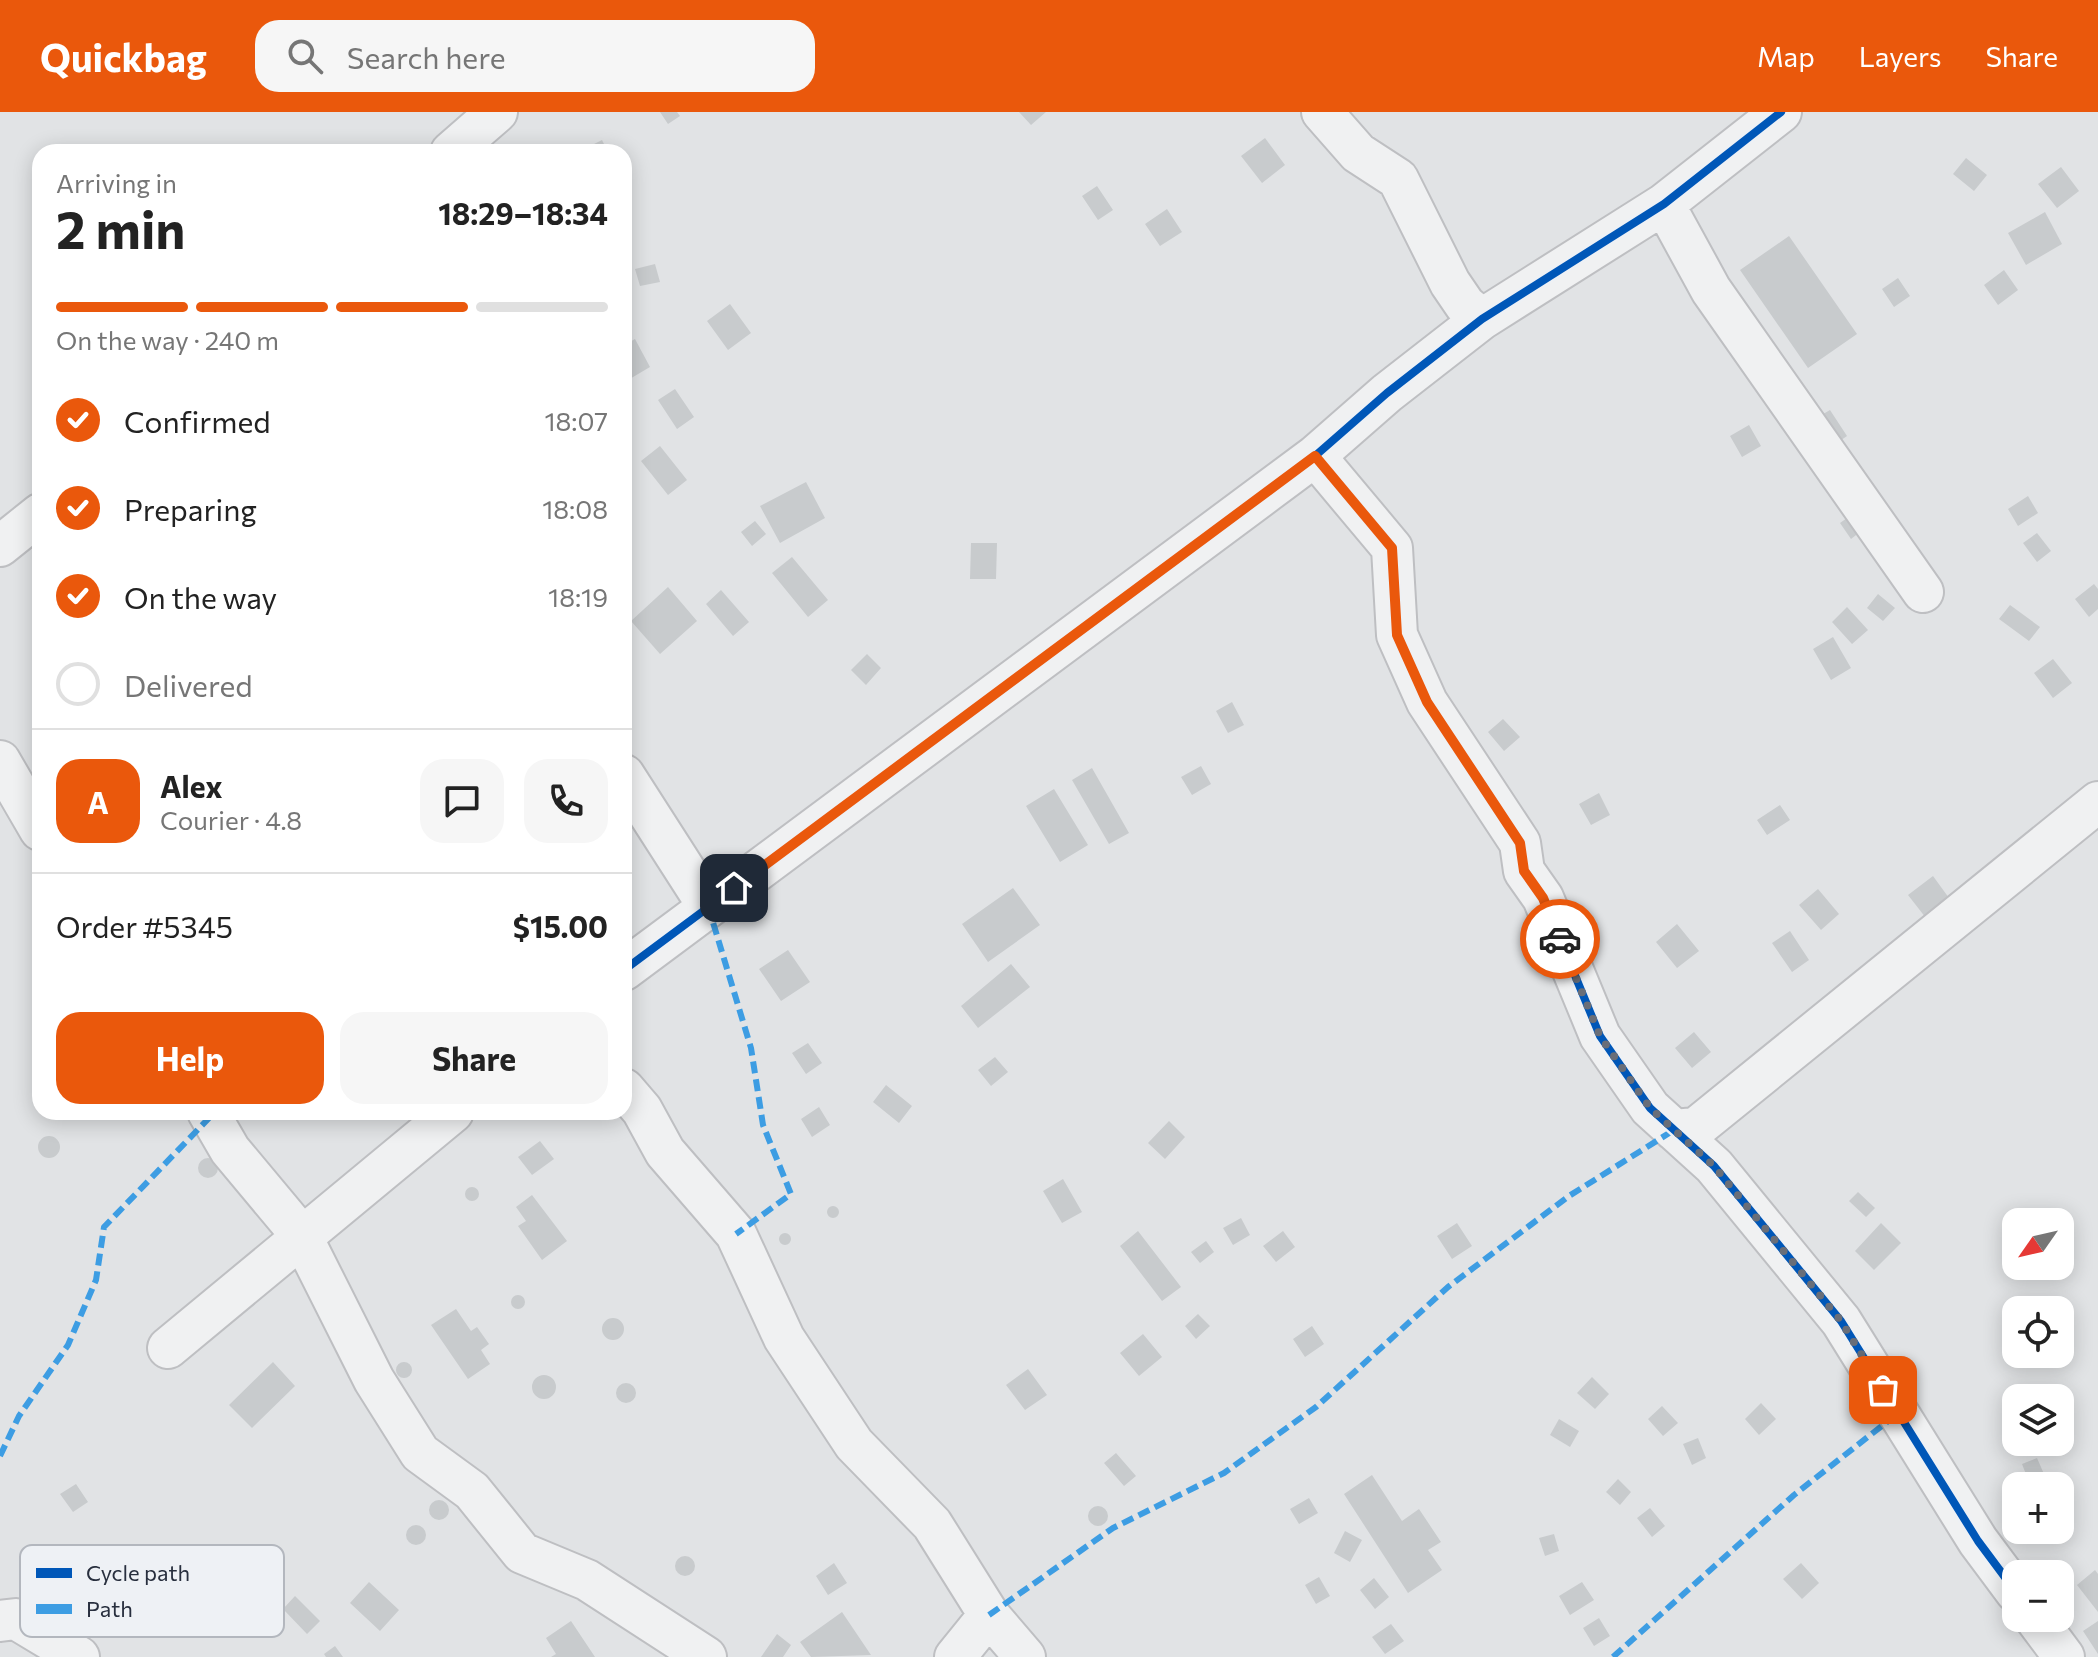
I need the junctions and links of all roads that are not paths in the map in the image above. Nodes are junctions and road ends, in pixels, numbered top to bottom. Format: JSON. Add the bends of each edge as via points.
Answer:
{"nodes":[{"id":1,"x":497,"y":112,"type":"edge"},
{"id":2,"x":1322,"y":112,"type":"edge"},
{"id":3,"x":1781,"y":112,"type":"edge"},
{"id":4,"x":460,"y":144,"type":"edge"},
{"id":5,"x":1664,"y":204,"type":"junction"},
{"id":6,"x":1482,"y":319,"type":"junction"},
{"id":7,"x":1315,"y":456,"type":"junction"},
{"id":8,"x":32,"y":520,"type":"edge"},
{"id":9,"x":0,"y":546,"type":"edge"},
{"id":10,"x":1923,"y":592,"type":"dead end"},
{"id":11,"x":0,"y":761,"type":"edge"},
{"id":12,"x":632,"y":787,"type":"edge"},
{"id":13,"x":2098,"y":802,"type":"edge"},
{"id":14,"x":32,"y":816,"type":"edge"},
{"id":15,"x":708,"y":906,"type":"junction"},
{"id":16,"x":632,"y":964,"type":"edge"},
{"id":17,"x":632,"y":1098,"type":"edge"},
{"id":18,"x":213,"y":1120,"type":"edge"},
{"id":19,"x":443,"y":1120,"type":"edge"},
{"id":20,"x":1674,"y":1130,"type":"junction"},
{"id":21,"x":301,"y":1235,"type":"junction"},
{"id":22,"x":168,"y":1348,"type":"dead end"},
{"id":23,"x":2002,"y":1573,"type":"edge"},
{"id":24,"x":989,"y":1615,"type":"junction"},
{"id":25,"x":0,"y":1621,"type":"edge"},
{"id":26,"x":20,"y":1621,"type":"edge"},
{"id":27,"x":2045,"y":1632,"type":"edge"},
{"id":28,"x":46,"y":1637,"type":"edge"},
{"id":29,"x":79,"y":1657,"type":"edge"},
{"id":30,"x":706,"y":1657,"type":"edge"},
{"id":31,"x":955,"y":1657,"type":"edge"},
{"id":32,"x":1025,"y":1657,"type":"edge"},
{"id":33,"x":2064,"y":1657,"type":"edge"}],
"edges":[{"from":1,"to":4,"type":"street"},
{"from":2,"to":6,"type":"street","via":[[1358,153],[1398,179],[1450,283]]},
{"from":3,"to":5,"type":"street"},
{"from":5,"to":6,"type":"street"},
{"from":5,"to":10,"type":"street","via":[[1711,290]]},
{"from":6,"to":7,"type":"street"},
{"from":7,"to":15,"type":"street"},
{"from":7,"to":20,"type":"street","via":[[1392,548],[1397,635],[1427,702],[1520,843],[1524,871],[1543,898],[1600,1036],[1650,1108]]},
{"from":8,"to":9,"type":"street"},
{"from":11,"to":14,"type":"street"},
{"from":12,"to":15,"type":"street"},
{"from":13,"to":20,"type":"street","via":[[1696,1128]]},
{"from":15,"to":16,"type":"street"},
{"from":17,"to":24,"type":"street","via":[[665,1152],[736,1234],[784,1338],[854,1444],[932,1524]]},
{"from":18,"to":21,"type":"street","via":[[230,1150]]},
{"from":19,"to":21,"type":"street"},
{"from":20,"to":23,"type":"street","via":[[1714,1166],[1841,1321]]},
{"from":21,"to":22,"type":"street"},
{"from":21,"to":30,"type":"street","via":[[374,1380],[420,1453],[472,1491],[522,1553],[587,1580]]},
{"from":24,"to":31,"type":"street"},
{"from":24,"to":32,"type":"street"},
{"from":25,"to":26,"type":"street"},
{"from":27,"to":33,"type":"street"},
{"from":28,"to":29,"type":"street"}]}
